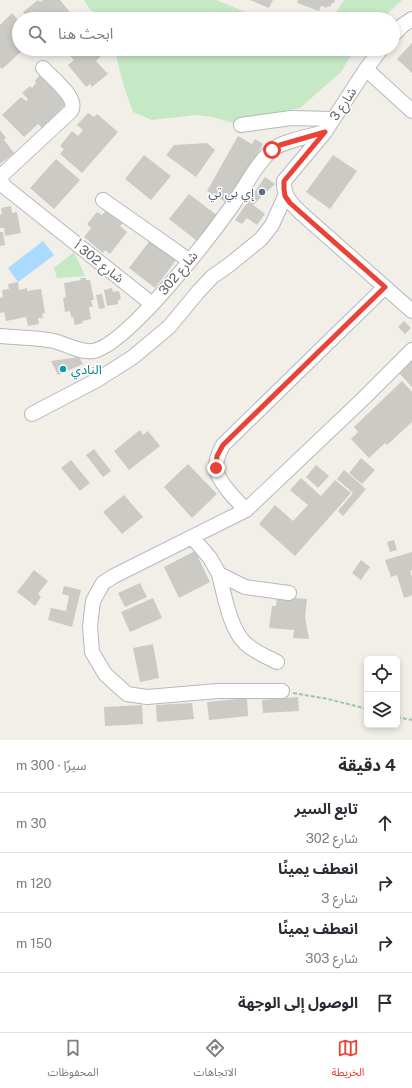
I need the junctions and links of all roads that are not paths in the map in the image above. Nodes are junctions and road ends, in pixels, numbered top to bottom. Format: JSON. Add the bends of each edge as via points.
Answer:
{"nodes":[{"id":1,"x":412,"y":19,"type":"edge"},
{"id":2,"x":400,"y":27,"type":"edge"},
{"id":3,"x":376,"y":56,"type":"edge"},
{"id":4,"x":43,"y":68,"type":"dead end"},
{"id":5,"x":366,"y":70,"type":"junction"},
{"id":6,"x":412,"y":111,"type":"edge"},
{"id":7,"x":333,"y":119,"type":"junction"},
{"id":8,"x":241,"y":125,"type":"dead end"},
{"id":9,"x":325,"y":132,"type":"junction"},
{"id":10,"x":285,"y":196,"type":"junction"},
{"id":11,"x":103,"y":200,"type":"dead end"},
{"id":12,"x":190,"y":261,"type":"junction"},
{"id":13,"x":385,"y":287,"type":"junction"},
{"id":14,"x":152,"y":304,"type":"junction"},
{"id":15,"x":412,"y":311,"type":"edge"},
{"id":16,"x":0,"y":336,"type":"edge"},
{"id":17,"x":412,"y":350,"type":"edge"},
{"id":18,"x":32,"y":414,"type":"dead end"},
{"id":19,"x":246,"y":510,"type":"junction"},
{"id":20,"x":192,"y":537,"type":"junction"},
{"id":21,"x":218,"y":574,"type":"junction"},
{"id":22,"x":289,"y":593,"type":"dead end"},
{"id":23,"x":277,"y":662,"type":"dead end"},
{"id":24,"x":282,"y":691,"type":"road end"}],
"edges":[{"from":1,"to":2,"type":"street"},
{"from":3,"to":5,"type":"street","name":"شارع 3"},
{"from":4,"to":14,"type":"street","name":"شارع 302 أ","via":[[73,101],[73,107],[48,134],[2,175],[1,181],[45,220]]},
{"from":5,"to":6,"type":"street"},
{"from":5,"to":7,"type":"street","name":"شارع 3"},
{"from":7,"to":8,"type":"street","via":[[291,118]]},
{"from":7,"to":9,"type":"street","name":"شارع 3"},
{"from":9,"to":10,"type":"street","name":"شارع 3","via":[[284,181]]},
{"from":9,"to":12,"type":"street","name":"شارع 302","via":[[280,145],[272,150],[262,160],[219,224]]},
{"from":10,"to":13,"type":"street"},
{"from":10,"to":18,"type":"street","name":"شارع 3","via":[[272,225],[261,239],[212,277],[169,327],[133,357],[97,380]]},
{"from":11,"to":12,"type":"street"},
{"from":12,"to":14,"type":"street","name":"شارع 302"},
{"from":13,"to":15,"type":"street"},
{"from":13,"to":19,"type":"street","via":[[223,445],[217,456],[216,468],[226,488]]},
{"from":14,"to":16,"type":"street","name":"شارع 302","via":[[101,349],[81,350],[54,341]]},
{"from":17,"to":19,"type":"street"},
{"from":19,"to":20,"type":"street"},
{"from":20,"to":21,"type":"street","via":[[210,558]]},
{"from":20,"to":24,"type":"street","via":[[103,583],[93,601],[90,626],[92,652],[105,674],[127,694],[147,697],[218,691]]},
{"from":21,"to":22,"type":"street","via":[[245,587]]},
{"from":21,"to":23,"type":"street","via":[[238,635],[246,644]]}]}
